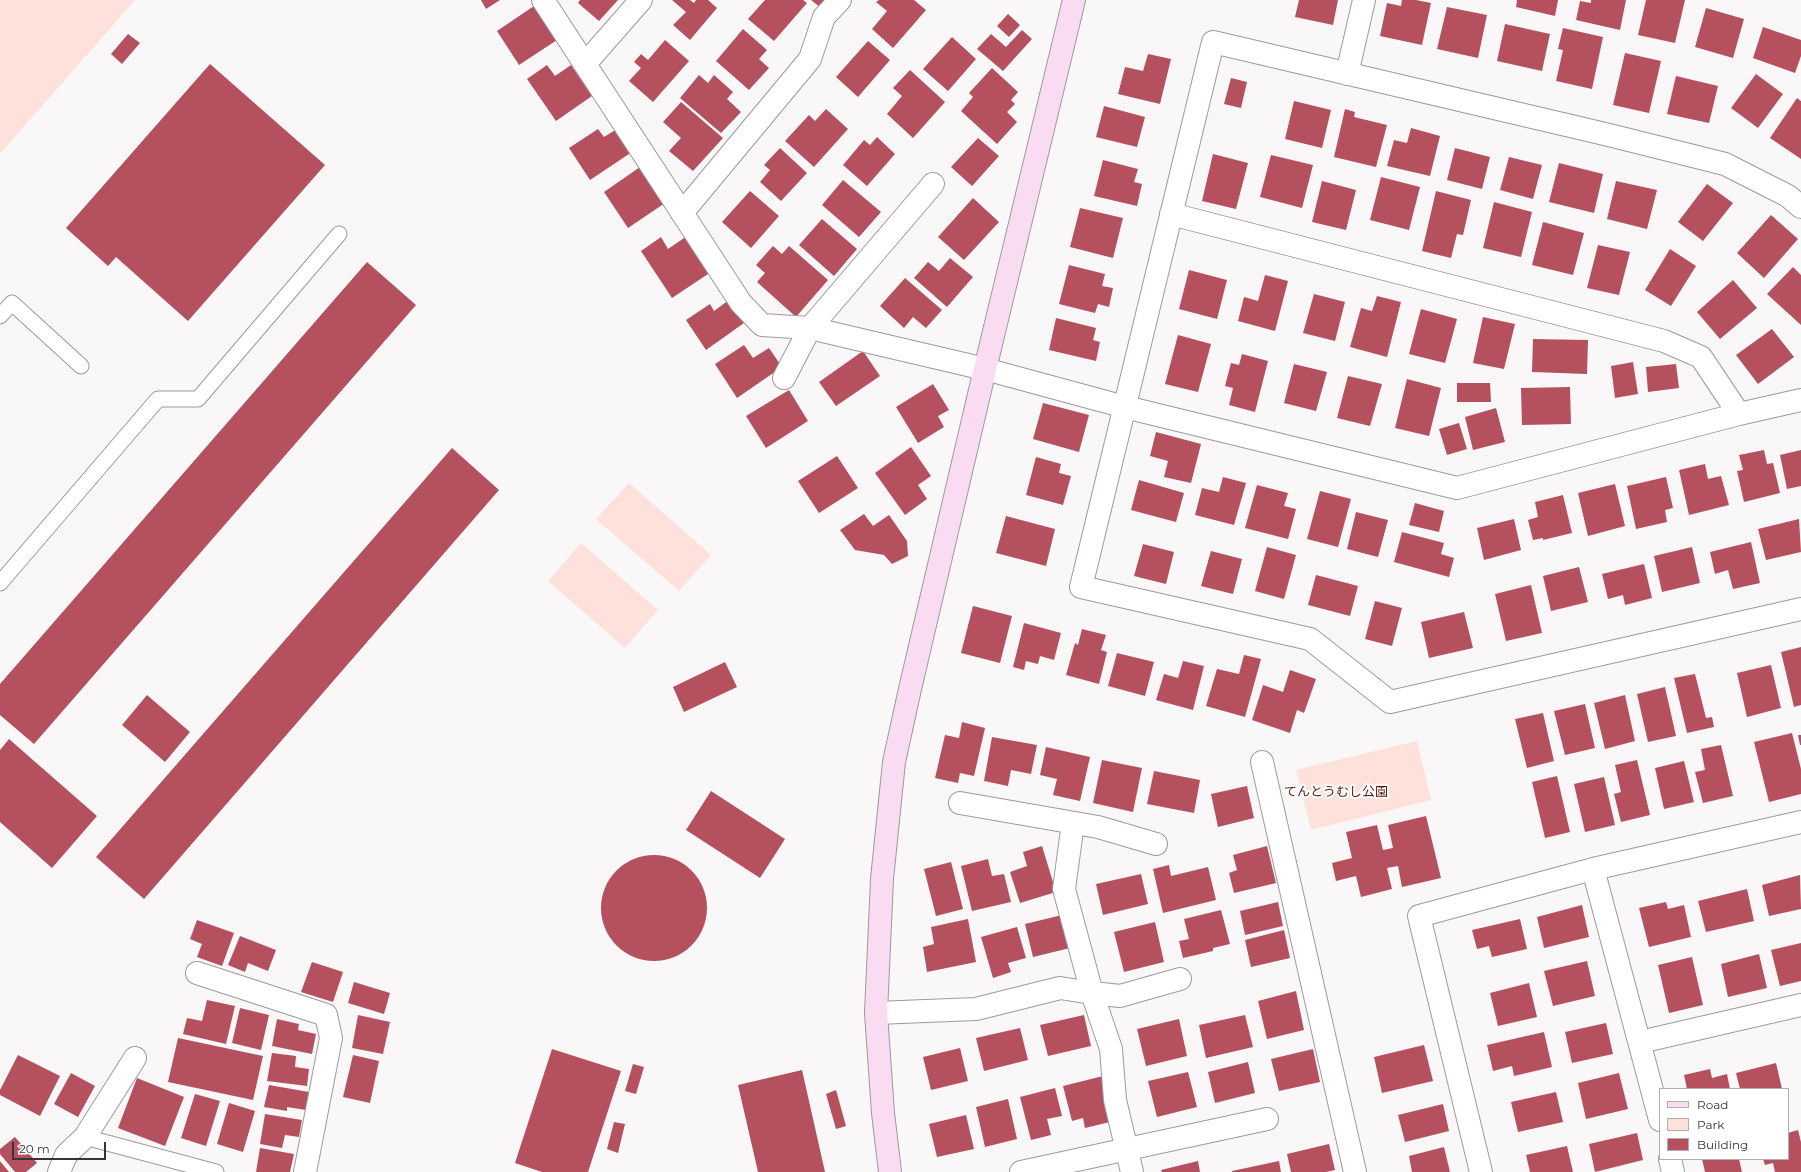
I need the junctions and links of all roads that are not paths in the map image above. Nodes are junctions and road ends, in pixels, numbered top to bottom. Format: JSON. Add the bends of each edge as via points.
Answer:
{"nodes":[{"id":1,"x":543,"y":0,"type":"edge"},
{"id":2,"x":641,"y":0,"type":"edge"},
{"id":3,"x":840,"y":0,"type":"edge"},
{"id":4,"x":1074,"y":0,"type":"edge"},
{"id":5,"x":1364,"y":0,"type":"edge"},
{"id":6,"x":585,"y":64,"type":"junction"},
{"id":7,"x":1347,"y":74,"type":"junction"},
{"id":8,"x":933,"y":184,"type":"dead end"},
{"id":9,"x":1801,"y":207,"type":"edge"},
{"id":10,"x":682,"y":213,"type":"junction"},
{"id":11,"x":1171,"y":214,"type":"junction"},
{"id":12,"x":339,"y":234,"type":"dead end"},
{"id":13,"x":0,"y":316,"type":"edge"},
{"id":14,"x":810,"y":328,"type":"junction"},
{"id":15,"x":81,"y":366,"type":"dead end"},
{"id":16,"x":985,"y":369,"type":"junction"},
{"id":17,"x":784,"y":378,"type":"dead end"},
{"id":18,"x":1801,"y":400,"type":"edge"},
{"id":19,"x":1124,"y":407,"type":"junction"},
{"id":20,"x":1738,"y":414,"type":"junction"},
{"id":21,"x":0,"y":583,"type":"edge"},
{"id":22,"x":1801,"y":609,"type":"edge"},
{"id":23,"x":1262,"y":762,"type":"dead end"},
{"id":24,"x":960,"y":803,"type":"dead end"},
{"id":25,"x":1801,"y":822,"type":"edge"},
{"id":26,"x":1073,"y":823,"type":"junction"},
{"id":27,"x":1156,"y":844,"type":"dead end"},
{"id":28,"x":1593,"y":868,"type":"junction"},
{"id":29,"x":198,"y":973,"type":"dead end"},
{"id":30,"x":1180,"y":979,"type":"dead end"},
{"id":31,"x":1092,"y":993,"type":"junction"},
{"id":32,"x":1801,"y":1005,"type":"edge"},
{"id":33,"x":876,"y":1014,"type":"junction"},
{"id":34,"x":1640,"y":1042,"type":"junction"},
{"id":35,"x":135,"y":1058,"type":"dead end"},
{"id":36,"x":1659,"y":1116,"type":"edge"},
{"id":37,"x":1267,"y":1119,"type":"dead end"},
{"id":38,"x":85,"y":1137,"type":"junction"},
{"id":39,"x":1126,"y":1150,"type":"junction"},
{"id":40,"x":1670,"y":1160,"type":"edge"},
{"id":41,"x":59,"y":1172,"type":"edge"},
{"id":42,"x":216,"y":1172,"type":"edge"},
{"id":43,"x":305,"y":1172,"type":"edge"},
{"id":44,"x":890,"y":1172,"type":"edge"},
{"id":45,"x":1021,"y":1172,"type":"edge"},
{"id":46,"x":1132,"y":1172,"type":"edge"},
{"id":47,"x":1355,"y":1172,"type":"edge"},
{"id":48,"x":1481,"y":1172,"type":"edge"},
{"id":49,"x":1673,"y":1172,"type":"edge"}],
"edges":[{"from":1,"to":6,"type":"street"},
{"from":2,"to":6,"type":"street"},
{"from":3,"to":10,"type":"street","via":[[824,17],[810,59]]},
{"from":4,"to":16,"type":"street"},
{"from":5,"to":7,"type":"street"},
{"from":6,"to":10,"type":"street"},
{"from":7,"to":9,"type":"street","via":[[1725,164],[1788,196]]},
{"from":7,"to":11,"type":"street","via":[[1213,42]]},
{"from":8,"to":14,"type":"street"},
{"from":10,"to":14,"type":"street","via":[[741,302],[762,325]]},
{"from":11,"to":19,"type":"street"},
{"from":11,"to":20,"type":"street","via":[[1664,341],[1701,357]]},
{"from":12,"to":21,"type":"lane","via":[[198,399],[158,399]]},
{"from":13,"to":15,"type":"lane","via":[[12,303]]},
{"from":14,"to":16,"type":"street"},
{"from":14,"to":17,"type":"street"},
{"from":16,"to":19,"type":"street"},
{"from":16,"to":33,"type":"street","via":[[894,762],[882,879]]},
{"from":18,"to":20,"type":"street"},
{"from":19,"to":20,"type":"street","via":[[1457,488]]},
{"from":19,"to":22,"type":"street","via":[[1081,587],[1310,639],[1390,702]]},
{"from":23,"to":47,"type":"street"},
{"from":24,"to":26,"type":"street"},
{"from":25,"to":28,"type":"street"},
{"from":26,"to":27,"type":"street","via":[[1098,826]]},
{"from":26,"to":31,"type":"street","via":[[1064,889]]},
{"from":28,"to":34,"type":"street"},
{"from":28,"to":48,"type":"street","via":[[1419,916]]},
{"from":29,"to":43,"type":"street","via":[[326,1015],[331,1038]]},
{"from":30,"to":31,"type":"street","via":[[1120,996]]},
{"from":31,"to":33,"type":"street","via":[[1060,988],[976,1009]]},
{"from":31,"to":39,"type":"street","via":[[1111,1049],[1115,1100]]},
{"from":32,"to":34,"type":"street"},
{"from":33,"to":44,"type":"street"},
{"from":34,"to":36,"type":"street"},
{"from":35,"to":38,"type":"street"},
{"from":37,"to":39,"type":"street"},
{"from":38,"to":41,"type":"street","via":[[66,1155]]},
{"from":38,"to":42,"type":"lane"},
{"from":39,"to":45,"type":"street"},
{"from":39,"to":46,"type":"street"},
{"from":40,"to":49,"type":"street"}]}
